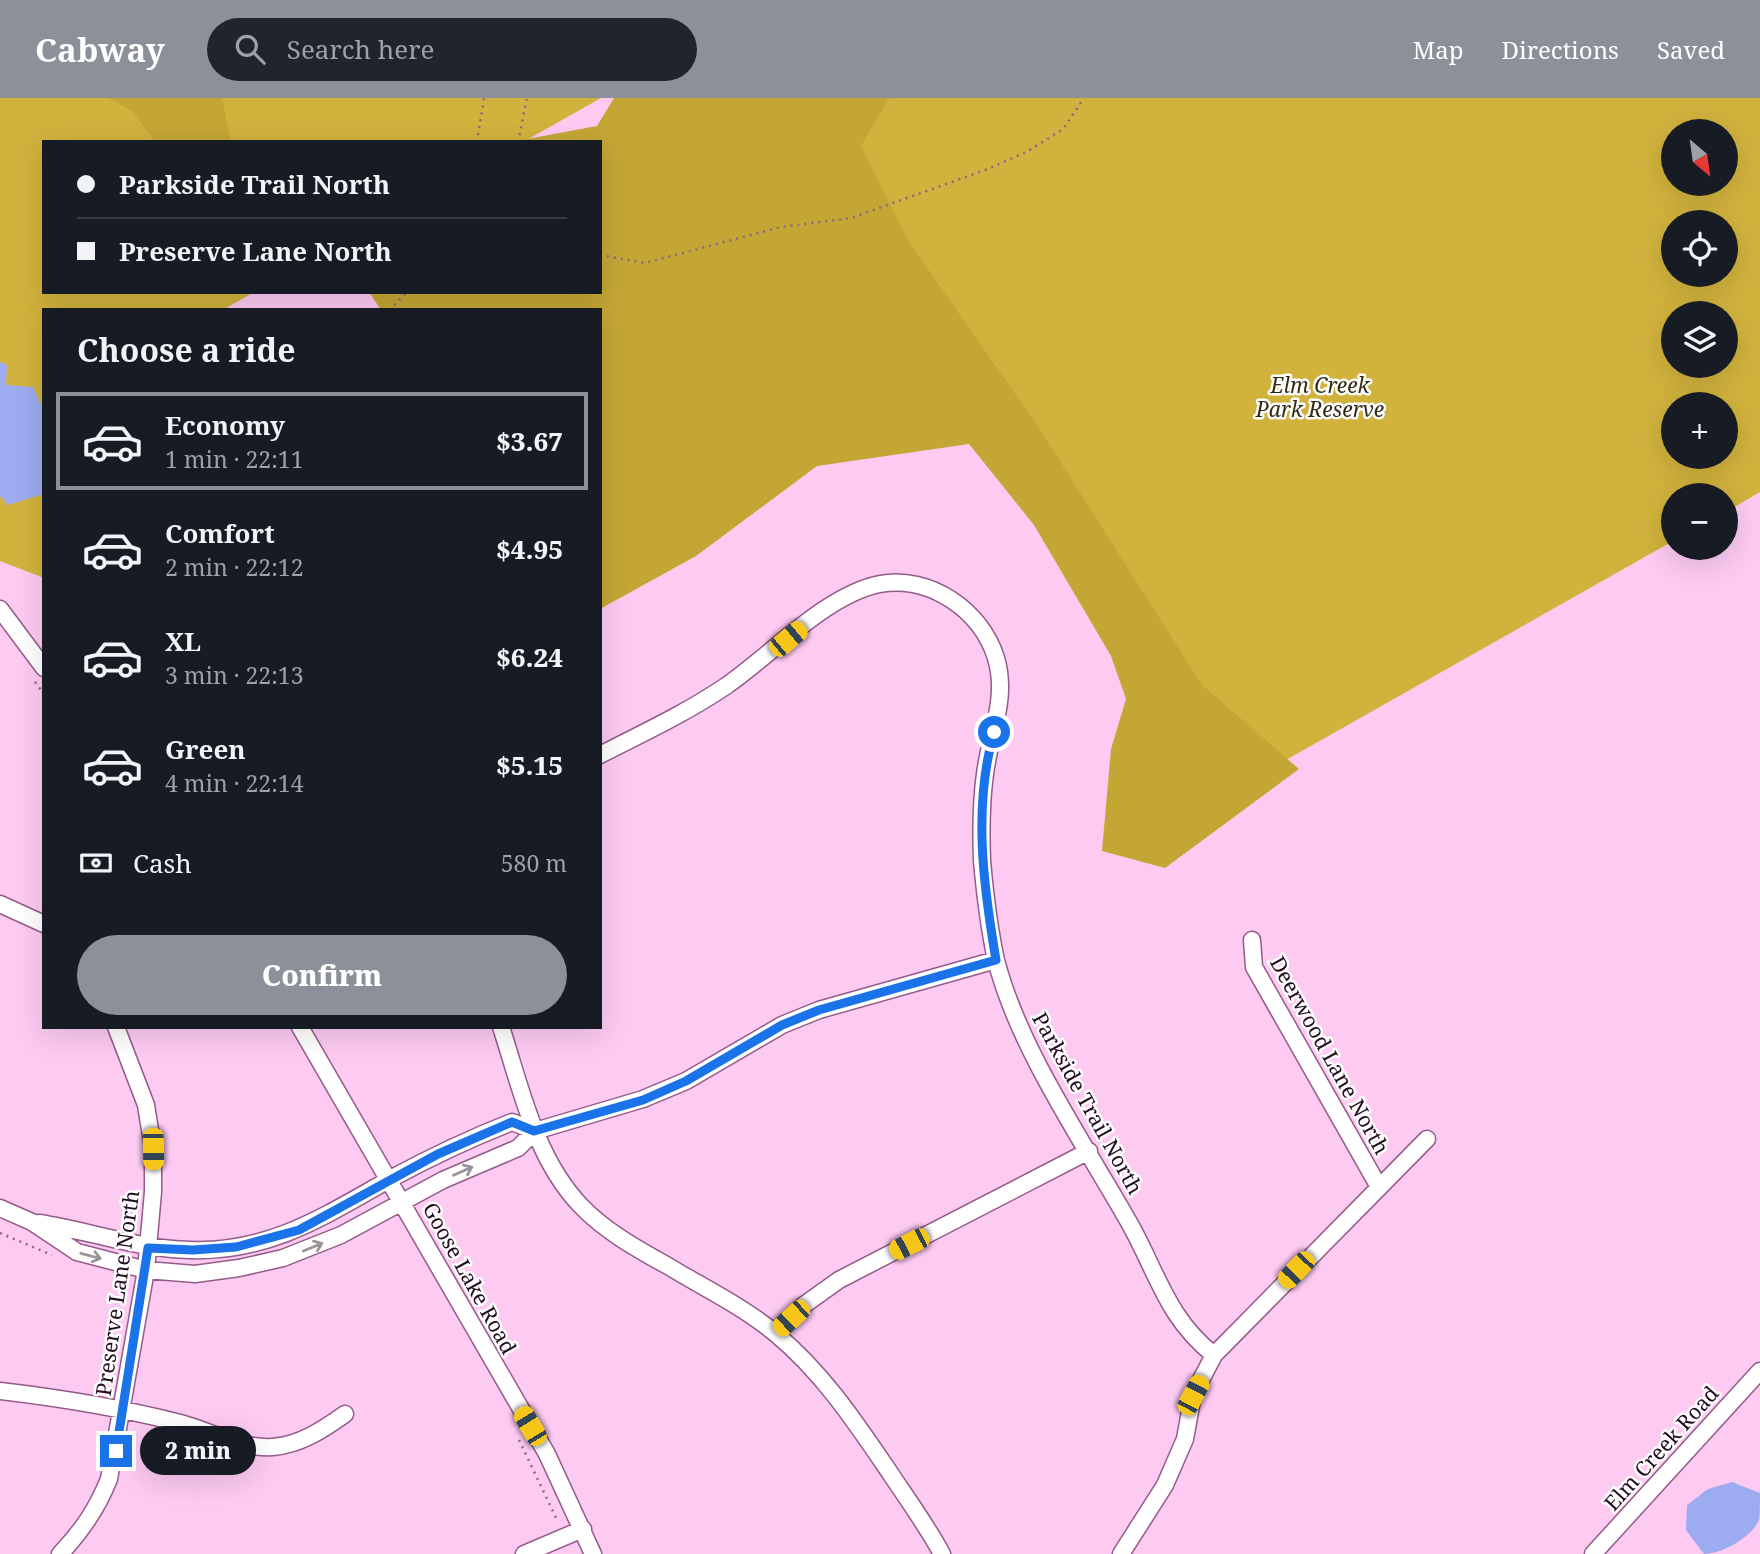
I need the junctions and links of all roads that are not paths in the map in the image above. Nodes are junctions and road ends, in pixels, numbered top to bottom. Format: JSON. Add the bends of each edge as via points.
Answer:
{"nodes":[{"id":1,"x":0,"y":609,"type":"edge"},
{"id":2,"x":42,"y":665,"type":"edge"},
{"id":3,"x":602,"y":754,"type":"edge"},
{"id":4,"x":0,"y":904,"type":"edge"},
{"id":5,"x":42,"y":923,"type":"edge"},
{"id":6,"x":1252,"y":940,"type":"dead end"},
{"id":7,"x":996,"y":960,"type":"junction"},
{"id":8,"x":117,"y":1029,"type":"edge"},
{"id":9,"x":301,"y":1029,"type":"edge"},
{"id":10,"x":502,"y":1029,"type":"edge"},
{"id":11,"x":534,"y":1131,"type":"junction"},
{"id":12,"x":1427,"y":1139,"type":"dead end"},
{"id":13,"x":1089,"y":1151,"type":"junction"},
{"id":14,"x":389,"y":1180,"type":"junction"},
{"id":15,"x":1379,"y":1187,"type":"junction"},
{"id":16,"x":402,"y":1200,"type":"junction"},
{"id":17,"x":0,"y":1208,"type":"edge"},
{"id":18,"x":32,"y":1222,"type":"junction"},
{"id":19,"x":148,"y":1248,"type":"junction"},
{"id":20,"x":146,"y":1270,"type":"junction"},
{"id":21,"x":775,"y":1332,"type":"junction"},
{"id":22,"x":1214,"y":1355,"type":"junction"},
{"id":23,"x":1760,"y":1371,"type":"edge"},
{"id":24,"x":0,"y":1391,"type":"edge"},
{"id":25,"x":122,"y":1410,"type":"junction"},
{"id":26,"x":345,"y":1414,"type":"dead end"},
{"id":27,"x":583,"y":1530,"type":"junction"},
{"id":28,"x":60,"y":1554,"type":"edge"},
{"id":29,"x":524,"y":1554,"type":"edge"},
{"id":30,"x":593,"y":1554,"type":"edge"},
{"id":31,"x":942,"y":1554,"type":"edge"},
{"id":32,"x":1121,"y":1554,"type":"edge"},
{"id":33,"x":1593,"y":1554,"type":"edge"}],
"edges":[{"from":1,"to":2,"type":"street"},
{"from":3,"to":7,"type":"street","name":"Parkside Trail North","via":[[695,706],[835,601],[858,589],[883,583],[912,584],[942,593],[973,617],[985,633],[1001,685],[982,822]]},
{"from":4,"to":5,"type":"street"},
{"from":6,"to":15,"type":"street","name":"Deerwood Lane North","via":[[1254,967]]},
{"from":7,"to":11,"type":"street","via":[[819,1010],[643,1100]]},
{"from":7,"to":13,"type":"street","name":"Parkside Trail North","via":[[1030,1050]]},
{"from":8,"to":19,"type":"street","name":"Preserve Lane North","via":[[146,1105],[153,1149]]},
{"from":9,"to":14,"type":"street","name":"Goose Lake Road"},
{"from":10,"to":11,"type":"street"},
{"from":11,"to":14,"type":"street","via":[[512,1122]]},
{"from":16,"to":11,"type":"street","one_way":true,"via":[[518,1148]]},
{"from":11,"to":21,"type":"street","via":[[567,1189],[597,1221]]},
{"from":12,"to":15,"type":"street"},
{"from":13,"to":21,"type":"street","via":[[839,1280]]},
{"from":13,"to":22,"type":"street","name":"Parkside Trail North","via":[[1172,1310],[1193,1339]]},
{"from":14,"to":16,"type":"street","name":"Goose Lake Road"},
{"from":14,"to":19,"type":"street","via":[[320,1221],[280,1236],[236,1247]]},
{"from":15,"to":22,"type":"street"},
{"from":20,"to":16,"type":"street","one_way":true,"via":[[195,1274],[283,1258],[341,1234]]},
{"from":16,"to":27,"type":"street","name":"Goose Lake Road","via":[[547,1454]]},
{"from":17,"to":18,"type":"street"},
{"from":18,"to":19,"type":"street"},
{"from":18,"to":20,"type":"street","one_way":true,"via":[[78,1252]]},
{"from":19,"to":20,"type":"street","name":"Preserve Lane North"},
{"from":20,"to":25,"type":"street","name":"Preserve Lane North"},
{"from":21,"to":31,"type":"street","via":[[828,1385]]},
{"from":22,"to":32,"type":"street","via":[[1193,1395],[1185,1439],[1165,1485]]},
{"from":23,"to":33,"type":"street","name":"Elm Creek Road"},
{"from":24,"to":25,"type":"street"},
{"from":25,"to":26,"type":"street","via":[[247,1446],[274,1447],[299,1441]]},
{"from":25,"to":28,"type":"street","name":"Preserve Lane North","via":[[109,1479],[98,1507]]},
{"from":27,"to":29,"type":"street"},
{"from":27,"to":30,"type":"street","name":"Goose Lake Road"}]}
